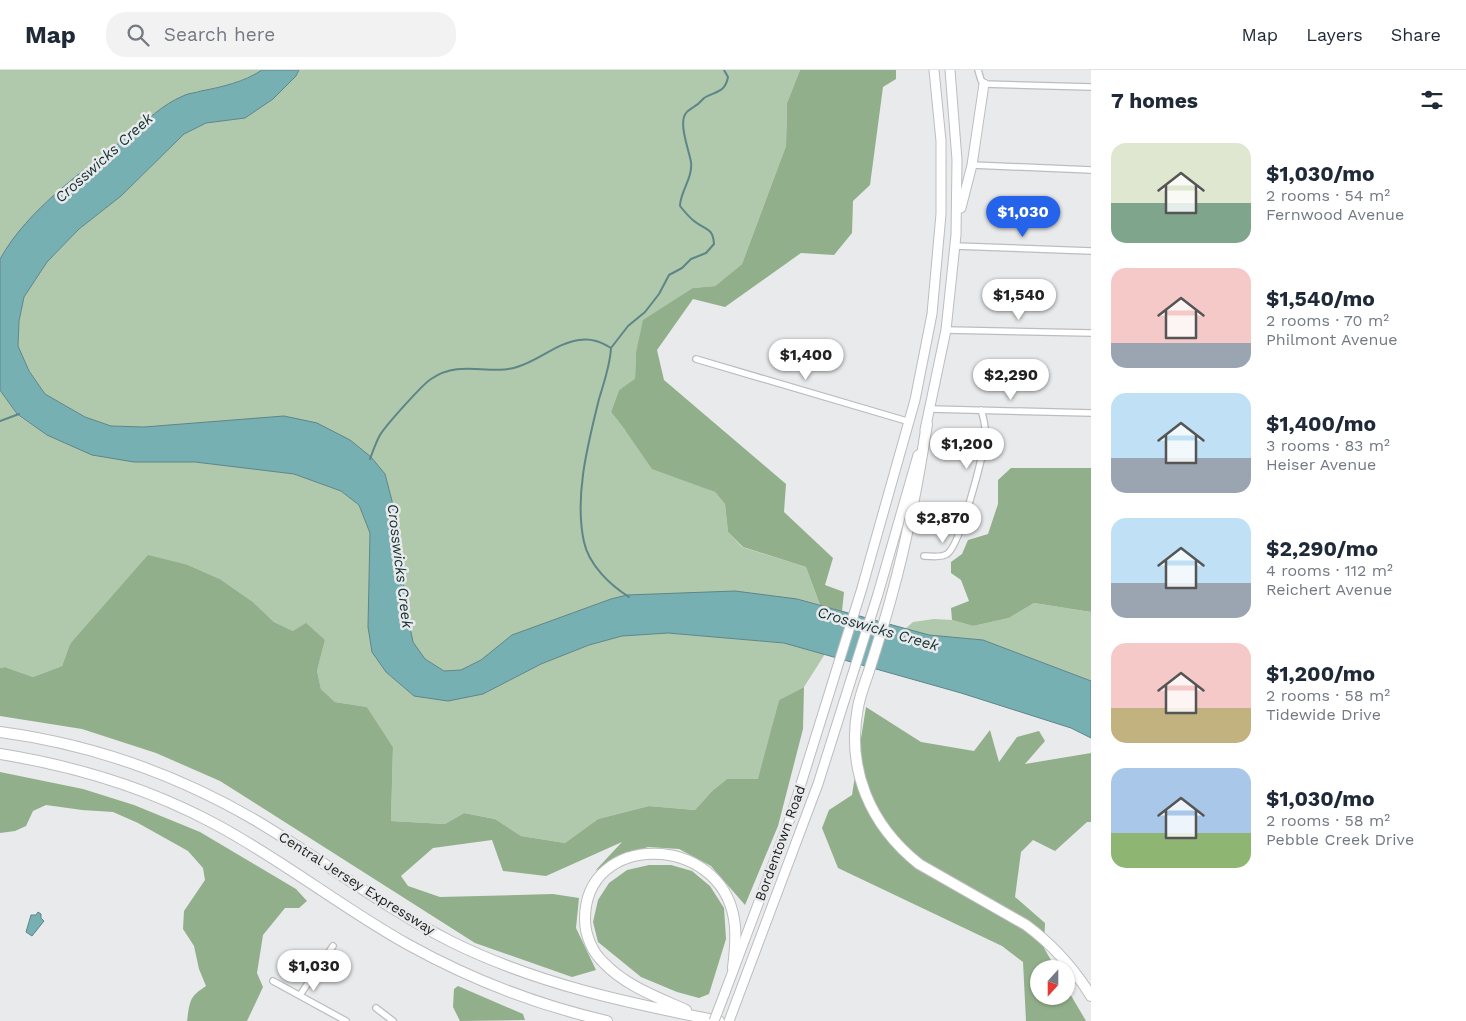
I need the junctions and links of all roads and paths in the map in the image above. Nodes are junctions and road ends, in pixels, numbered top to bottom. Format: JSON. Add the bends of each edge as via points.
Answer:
{"nodes":[{"id":1,"x":934,"y":70,"type":"edge"},
{"id":2,"x":950,"y":70,"type":"edge"},
{"id":3,"x":978,"y":70,"type":"edge"},
{"id":4,"x":984,"y":84,"type":"junction"},
{"id":5,"x":1091,"y":87,"type":"edge"},
{"id":6,"x":972,"y":165,"type":"junction"},
{"id":7,"x":1091,"y":170,"type":"edge"},
{"id":8,"x":956,"y":225,"type":"junction"},
{"id":9,"x":955,"y":246,"type":"junction"},
{"id":10,"x":1091,"y":250,"type":"edge"},
{"id":11,"x":946,"y":330,"type":"junction"},
{"id":12,"x":1091,"y":333,"type":"edge"},
{"id":13,"x":696,"y":359,"type":"dead end"},
{"id":14,"x":931,"y":409,"type":"junction"},
{"id":15,"x":981,"y":410,"type":"junction"},
{"id":16,"x":1091,"y":413,"type":"edge"},
{"id":17,"x":910,"y":422,"type":"junction"},
{"id":18,"x":927,"y":424,"type":"junction"},
{"id":19,"x":924,"y":556,"type":"dead end"},
{"id":20,"x":0,"y":732,"type":"edge"},
{"id":21,"x":0,"y":754,"type":"edge"},
{"id":22,"x":333,"y":946,"type":"dead end"},
{"id":23,"x":733,"y":968,"type":"junction"},
{"id":24,"x":272,"y":981,"type":"dead end"},
{"id":25,"x":300,"y":995,"type":"junction"},
{"id":26,"x":1091,"y":996,"type":"edge"},
{"id":27,"x":376,"y":1008,"type":"dead end"},
{"id":28,"x":336,"y":1019,"type":"edge"},
{"id":29,"x":709,"y":1020,"type":"edge"},
{"id":30,"x":346,"y":1021,"type":"edge"},
{"id":31,"x":393,"y":1021,"type":"edge"},
{"id":32,"x":607,"y":1021,"type":"edge"},
{"id":33,"x":719,"y":1021,"type":"edge"},
{"id":34,"x":729,"y":1021,"type":"edge"}],
"edges":[{"from":1,"to":17,"type":"highway","name":"Bordentown Road","via":[[942,176],[939,249],[929,335]]},
{"from":2,"to":8,"type":"highway","via":[[957,160]]},
{"from":3,"to":4,"type":"street"},
{"from":4,"to":5,"type":"street"},
{"from":4,"to":6,"type":"highway"},
{"from":6,"to":7,"type":"street"},
{"from":6,"to":8,"type":"highway"},
{"from":8,"to":9,"type":"highway","name":"Bordentown Road"},
{"from":9,"to":10,"type":"street"},
{"from":9,"to":11,"type":"highway","name":"Bordentown Road"},
{"from":11,"to":12,"type":"street"},
{"from":11,"to":14,"type":"highway","name":"Bordentown Road"},
{"from":13,"to":17,"type":"street"},
{"from":14,"to":15,"type":"street"},
{"from":14,"to":18,"type":"highway","name":"Bordentown Road"},
{"from":15,"to":16,"type":"street"},
{"from":15,"to":19,"type":"street","via":[[985,424],[984,445],[953,548],[938,557]]},
{"from":17,"to":23,"type":"highway","name":"Bordentown Road","via":[[791,816]]},
{"from":18,"to":26,"type":"highway","via":[[906,540],[859,701],[856,721],[858,770],[868,801],[884,830],[900,848],[919,864],[1041,936],[1066,960]]},
{"from":18,"to":34,"type":"highway","name":"Bordentown Road","via":[[818,784]]},
{"from":20,"to":29,"type":"highway","name":"Central Jersey Expressway","via":[[33,736],[95,751],[194,788],[256,821],[419,924],[489,958],[587,992]]},
{"from":21,"to":32,"type":"highway","name":"Central Jersey Expressway","via":[[88,773],[184,808],[244,840],[374,924],[443,962],[517,994]]},
{"from":22,"to":25,"type":"street"},
{"from":23,"to":29,"type":"highway","name":"Bordentown Road","bridge":true,"via":[[724,995]]},
{"from":23,"to":29,"type":"highway","via":[[736,938],[732,909],[718,883],[706,870],[672,855],[656,853],[617,863],[595,883],[587,902],[585,923],[597,955],[627,981]]},
{"from":24,"to":25,"type":"street"},
{"from":25,"to":28,"type":"street"},
{"from":27,"to":31,"type":"street"},
{"from":28,"to":30,"type":"street"},
{"from":29,"to":33,"type":"highway","name":"Central Jersey Expressway"}]}
